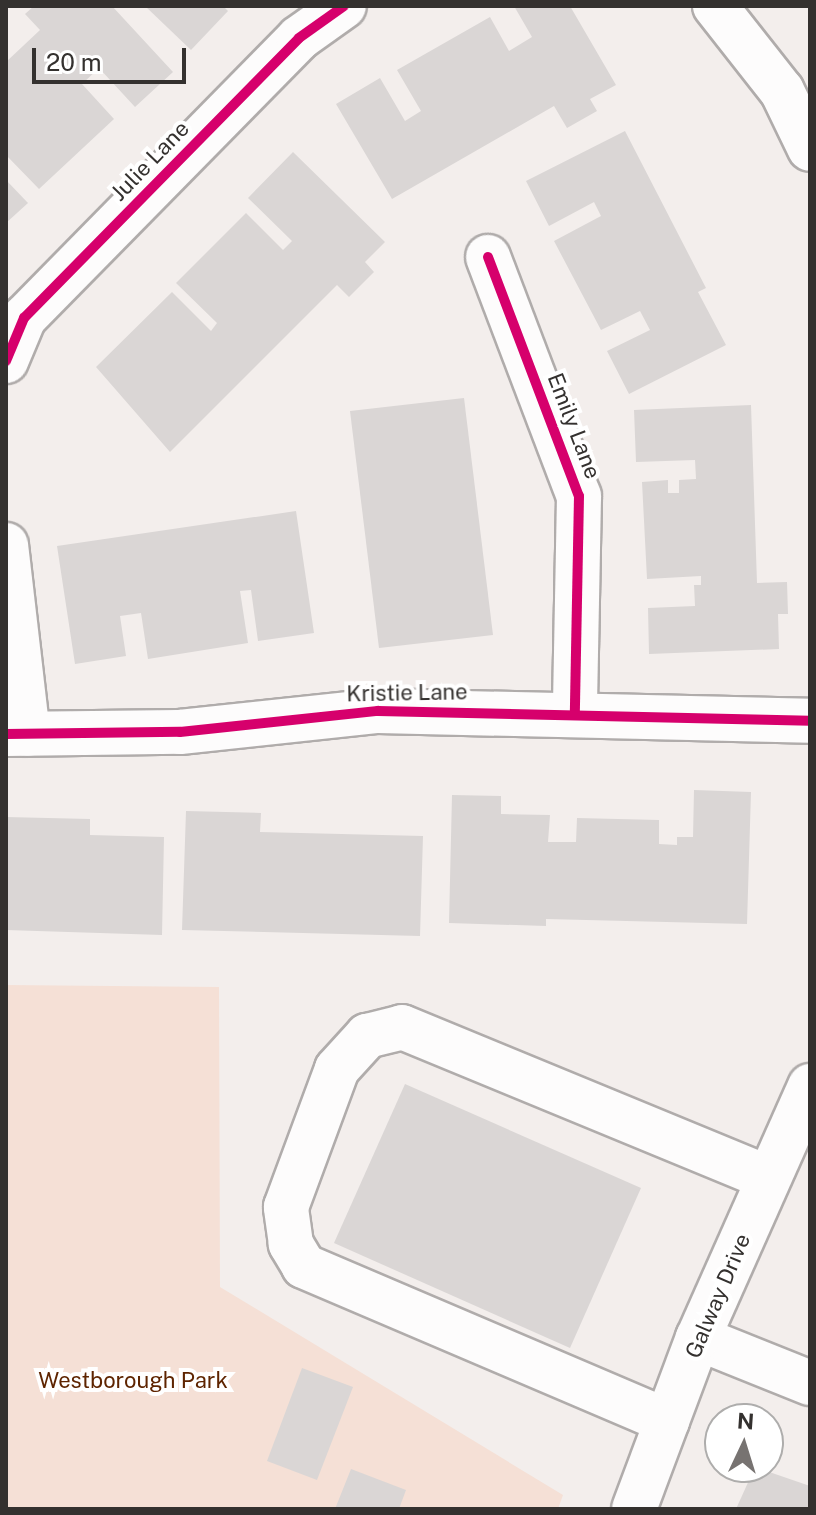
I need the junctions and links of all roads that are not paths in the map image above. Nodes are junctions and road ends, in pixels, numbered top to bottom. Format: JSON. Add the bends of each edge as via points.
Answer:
{"nodes":[{"id":1,"x":344,"y":6,"type":"edge"},
{"id":2,"x":715,"y":6,"type":"edge"},
{"id":3,"x":796,"y":85,"type":"edge"},
{"id":4,"x":810,"y":149,"type":"edge"},
{"id":5,"x":488,"y":257,"type":"dead end"},
{"id":6,"x":6,"y":361,"type":"edge"},
{"id":7,"x":6,"y":545,"type":"edge"},
{"id":8,"x":575,"y":712,"type":"junction"},
{"id":9,"x":810,"y":721,"type":"edge"},
{"id":10,"x":17,"y":734,"type":"edge"},
{"id":11,"x":810,"y":1086,"type":"edge"},
{"id":12,"x":768,"y":1178,"type":"junction"},
{"id":13,"x":698,"y":1338,"type":"junction"},
{"id":14,"x":810,"y":1383,"type":"edge"},
{"id":15,"x":667,"y":1421,"type":"junction"},
{"id":16,"x":634,"y":1509,"type":"edge"}],
"edges":[{"from":1,"to":6,"type":"street","name":"Julie Lane","via":[[299,38],[24,318]]},
{"from":2,"to":3,"type":"street"},
{"from":3,"to":4,"type":"street"},
{"from":5,"to":8,"type":"street","name":"Emily Lane","via":[[579,496]]},
{"from":7,"to":10,"type":"street"},
{"from":8,"to":9,"type":"street","name":"Kristie Lane"},
{"from":8,"to":10,"type":"street","name":"Kristie Lane","via":[[378,711],[180,732]]},
{"from":11,"to":12,"type":"street","name":"Galway Drive"},
{"from":12,"to":13,"type":"street","name":"Galway Drive"},
{"from":12,"to":15,"type":"street","via":[[402,1027],[367,1036],[337,1069],[286,1207],[291,1244],[304,1266]]},
{"from":13,"to":14,"type":"street"},
{"from":13,"to":15,"type":"street","name":"Galway Drive"},
{"from":15,"to":16,"type":"street","name":"Galway Drive"}]}
